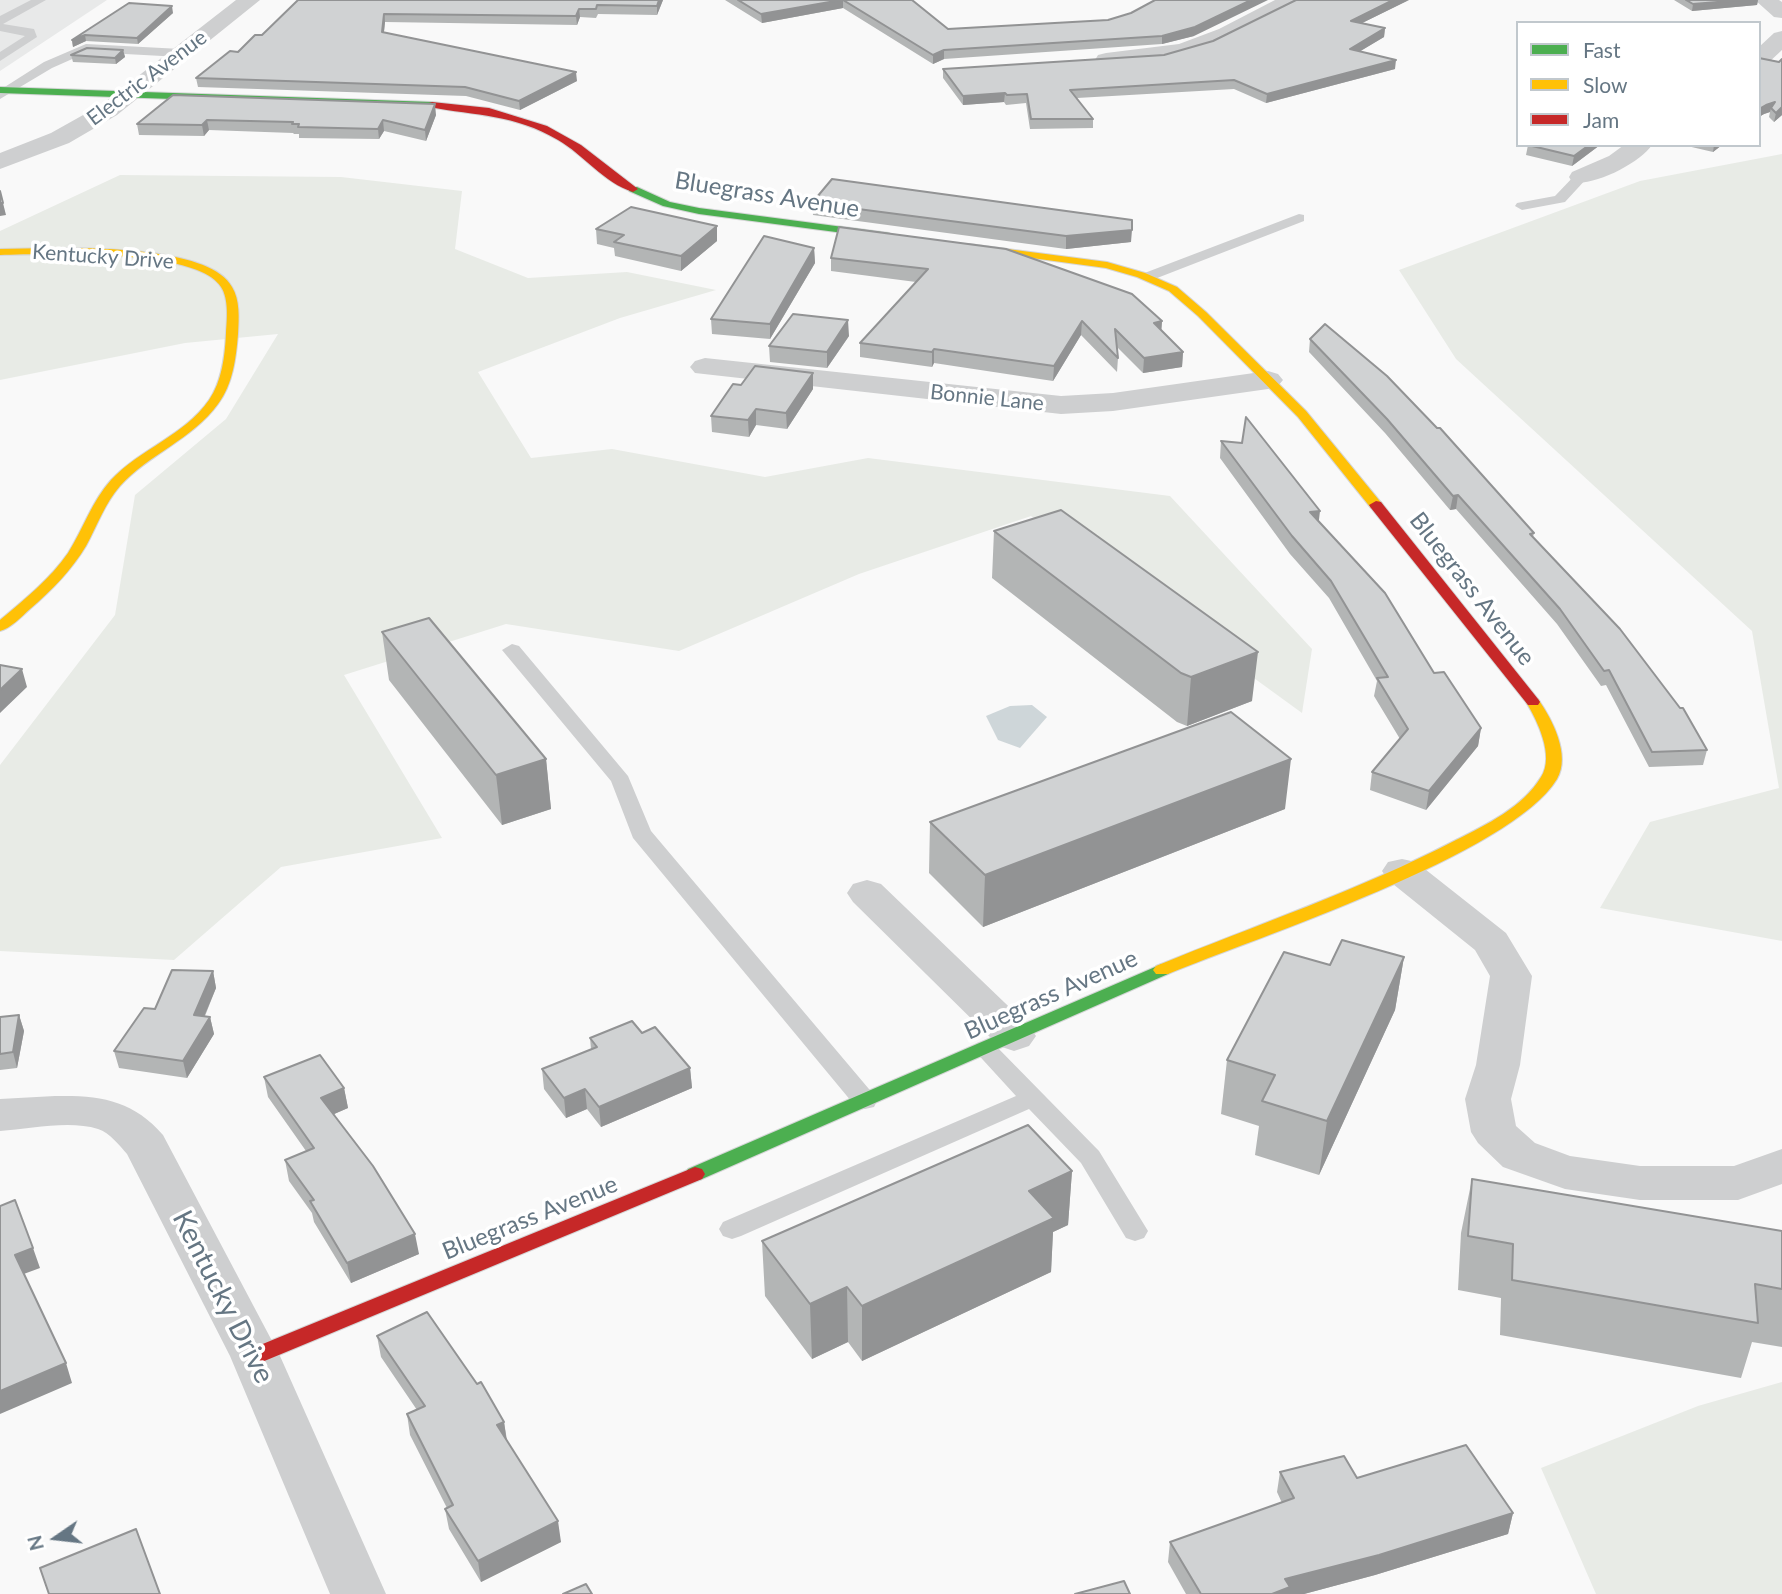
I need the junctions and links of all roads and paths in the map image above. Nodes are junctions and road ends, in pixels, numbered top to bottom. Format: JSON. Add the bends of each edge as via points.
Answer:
{"nodes":[{"id":1,"x":40,"y":0,"type":"edge"},
{"id":2,"x":249,"y":0,"type":"edge"},
{"id":3,"x":1291,"y":0,"type":"edge"},
{"id":4,"x":1766,"y":0,"type":"edge"},
{"id":5,"x":1782,"y":12,"type":"edge"},
{"id":6,"x":0,"y":21,"type":"edge"},
{"id":7,"x":0,"y":27,"type":"edge"},
{"id":8,"x":1782,"y":38,"type":"edge"},
{"id":9,"x":181,"y":53,"type":"junction"},
{"id":10,"x":0,"y":57,"type":"edge"},
{"id":11,"x":1761,"y":57,"type":"edge"},
{"id":12,"x":1081,"y":61,"type":"edge"},
{"id":13,"x":2,"y":92,"type":"edge"},
{"id":14,"x":128,"y":94,"type":"junction"},
{"id":15,"x":1637,"y":147,"type":"edge"},
{"id":16,"x":0,"y":162,"type":"edge"},
{"id":17,"x":1581,"y":177,"type":"joint"},
{"id":18,"x":1522,"y":206,"type":"dead end"},
{"id":19,"x":1299,"y":218,"type":"dead end"},
{"id":20,"x":904,"y":238,"type":"edge"},
{"id":21,"x":957,"y":245,"type":"edge"},
{"id":22,"x":0,"y":252,"type":"edge"},
{"id":23,"x":1147,"y":277,"type":"junction"},
{"id":24,"x":705,"y":366,"type":"dead end"},
{"id":25,"x":1268,"y":380,"type":"junction"},
{"id":26,"x":0,"y":627,"type":"edge"},
{"id":27,"x":512,"y":650,"type":"dead end"},
{"id":28,"x":1402,"y":872,"type":"junction"},
{"id":29,"x":867,"y":894,"type":"dead end"},
{"id":30,"x":1000,"y":1042,"type":"junction"},
{"id":31,"x":1033,"y":1098,"type":"junction"},
{"id":32,"x":865,"y":1101,"type":"junction"},
{"id":33,"x":0,"y":1115,"type":"edge"},
{"id":34,"x":1782,"y":1166,"type":"edge"},
{"id":35,"x":732,"y":1229,"type":"dead end"},
{"id":36,"x":1135,"y":1231,"type":"dead end"},
{"id":37,"x":255,"y":1356,"type":"junction"},
{"id":38,"x":358,"y":1594,"type":"edge"}],
"edges":[{"from":1,"to":6,"type":"lane"},
{"from":2,"to":9,"type":"street","name":"Electric Avenue"},
{"from":3,"to":12,"type":"street","via":[[1185,49]]},
{"from":4,"to":5,"type":"street"},
{"from":7,"to":10,"type":"lane","via":[[30,32],[31,37]]},
{"from":8,"to":11,"type":"street"},
{"from":9,"to":13,"type":"lane","via":[[86,48]]},
{"from":9,"to":14,"type":"street","name":"Electric Avenue"},
{"from":13,"to":14,"type":"street","name":"Bluegrass Avenue"},
{"from":14,"to":16,"type":"street","name":"Electric Avenue","via":[[60,138]]},
{"from":14,"to":20,"type":"street","name":"Bluegrass Avenue","via":[[466,106],[547,129],[620,183],[667,204]]},
{"from":15,"to":17,"type":"street"},
{"from":17,"to":18,"type":"lane","via":[[1560,199]]},
{"from":19,"to":23,"type":"lane"},
{"from":21,"to":23,"type":"street","name":"Bluegrass Avenue","via":[[1107,265]]},
{"from":22,"to":26,"type":"street","name":"Kentucky Drive","via":[[127,254],[190,263],[222,280],[233,307],[221,389],[205,410],[116,483],[69,560]]},
{"from":23,"to":25,"type":"street","name":"Bluegrass Avenue","via":[[1173,289]]},
{"from":24,"to":25,"type":"street","name":"Bonnie Lane","via":[[1061,405]]},
{"from":25,"to":28,"type":"street","name":"Bluegrass Avenue","via":[[1302,414],[1459,607],[1536,706],[1550,739],[1550,778],[1531,801],[1499,826]]},
{"from":27,"to":32,"type":"lane","via":[[621,780],[640,833]]},
{"from":28,"to":30,"type":"street","name":"Bluegrass Avenue"},
{"from":28,"to":34,"type":"street","via":[[1491,942],[1511,976],[1489,1099],[1494,1132],[1519,1155],[1565,1172],[1640,1183],[1738,1183]]},
{"from":29,"to":30,"type":"street"},
{"from":30,"to":31,"type":"lane"},
{"from":30,"to":32,"type":"street","name":"Bluegrass Avenue"},
{"from":31,"to":35,"type":"lane"},
{"from":31,"to":36,"type":"lane","via":[[1090,1157]]},
{"from":32,"to":37,"type":"street","name":"Bluegrass Avenue"},
{"from":33,"to":37,"type":"street","name":"Kentucky Drive","via":[[110,1116],[133,1131],[147,1147]]},
{"from":37,"to":38,"type":"street","name":"Kentucky Drive"}]}
